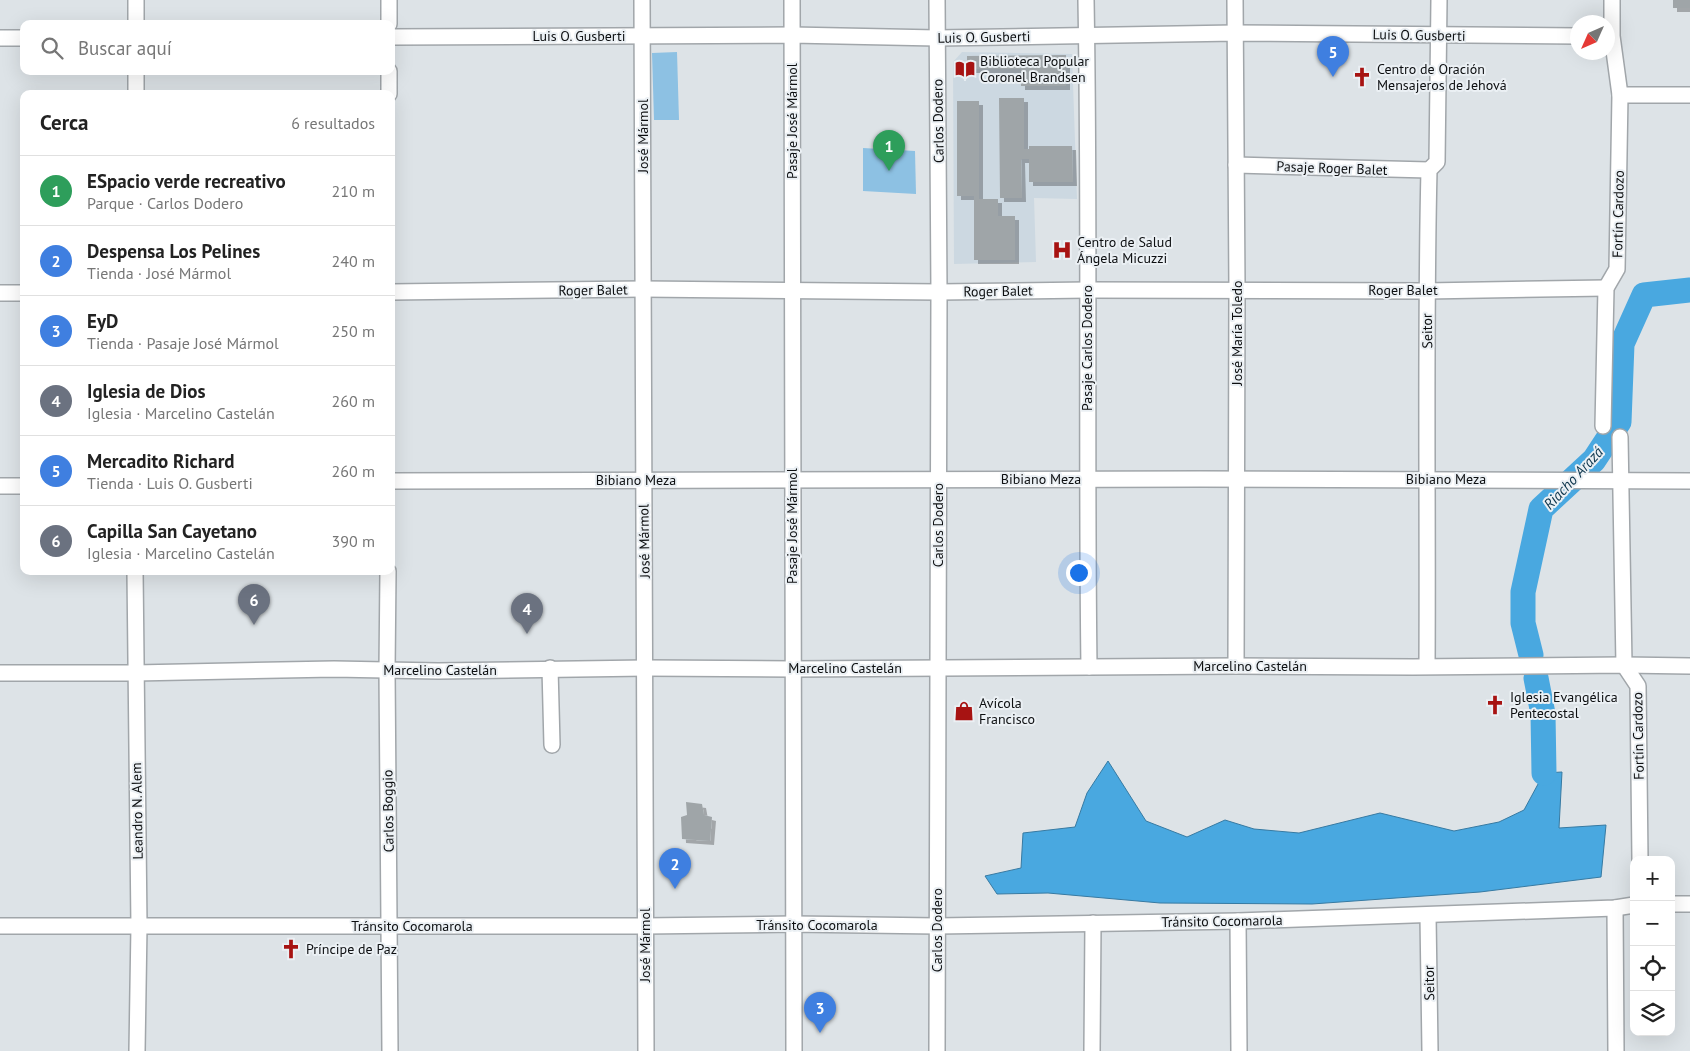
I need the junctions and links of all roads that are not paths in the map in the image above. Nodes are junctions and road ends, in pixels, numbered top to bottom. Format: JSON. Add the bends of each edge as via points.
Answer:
{"nodes":[{"id":1,"x":136,"y":0,"type":"edge"},
{"id":2,"x":389,"y":0,"type":"edge"},
{"id":3,"x":642,"y":0,"type":"edge"},
{"id":4,"x":792,"y":0,"type":"edge"},
{"id":5,"x":937,"y":0,"type":"edge"},
{"id":6,"x":1086,"y":0,"type":"edge"},
{"id":7,"x":1235,"y":0,"type":"edge"},
{"id":8,"x":1439,"y":0,"type":"edge"},
{"id":9,"x":1612,"y":0,"type":"edge"},
{"id":10,"x":1611,"y":15,"type":"edge"},
{"id":11,"x":136,"y":20,"type":"edge"},
{"id":12,"x":389,"y":20,"type":"edge"},
{"id":13,"x":1235,"y":33,"type":"junction"},
{"id":14,"x":1087,"y":34,"type":"junction"},
{"id":15,"x":792,"y":35,"type":"junction"},
{"id":16,"x":643,"y":36,"type":"junction"},
{"id":17,"x":1440,"y":36,"type":"junction"},
{"id":18,"x":1570,"y":36,"type":"edge"},
{"id":19,"x":395,"y":37,"type":"edge"},
{"id":20,"x":0,"y":38,"type":"edge"},
{"id":21,"x":20,"y":38,"type":"edge"},
{"id":22,"x":937,"y":38,"type":"junction"},
{"id":23,"x":1614,"y":60,"type":"edge"},
{"id":24,"x":136,"y":75,"type":"edge"},
{"id":25,"x":389,"y":75,"type":"edge"},
{"id":26,"x":136,"y":90,"type":"edge"},
{"id":27,"x":389,"y":90,"type":"edge"},
{"id":28,"x":1620,"y":95,"type":"junction"},
{"id":29,"x":1690,"y":95,"type":"edge"},
{"id":30,"x":1236,"y":165,"type":"junction"},
{"id":31,"x":1429,"y":170,"type":"junction"},
{"id":32,"x":1606,"y":288,"type":"junction"},
{"id":33,"x":643,"y":289,"type":"junction"},
{"id":34,"x":1237,"y":289,"type":"junction"},
{"id":35,"x":792,"y":290,"type":"junction"},
{"id":36,"x":1088,"y":290,"type":"junction"},
{"id":37,"x":1426,"y":291,"type":"junction"},
{"id":38,"x":395,"y":292,"type":"edge"},
{"id":39,"x":939,"y":292,"type":"junction"},
{"id":40,"x":0,"y":293,"type":"edge"},
{"id":41,"x":20,"y":293,"type":"edge"},
{"id":42,"x":1603,"y":426,"type":"dead end"},
{"id":43,"x":1620,"y":437,"type":"dead end"},
{"id":44,"x":1087,"y":478,"type":"junction"},
{"id":45,"x":1235,"y":479,"type":"junction"},
{"id":46,"x":1428,"y":479,"type":"junction"},
{"id":47,"x":643,"y":480,"type":"junction"},
{"id":48,"x":792,"y":480,"type":"junction"},
{"id":49,"x":938,"y":480,"type":"junction"},
{"id":50,"x":1620,"y":480,"type":"junction"},
{"id":51,"x":395,"y":481,"type":"edge"},
{"id":52,"x":1690,"y":481,"type":"edge"},
{"id":53,"x":0,"y":486,"type":"edge"},
{"id":54,"x":20,"y":486,"type":"edge"},
{"id":55,"x":135,"y":575,"type":"edge"},
{"id":56,"x":388,"y":575,"type":"edge"},
{"id":57,"x":1624,"y":665,"type":"junction"},
{"id":58,"x":1236,"y":666,"type":"junction"},
{"id":59,"x":1427,"y":666,"type":"junction"},
{"id":60,"x":1690,"y":666,"type":"edge"},
{"id":61,"x":1089,"y":667,"type":"junction"},
{"id":62,"x":550,"y":668,"type":"junction"},
{"id":63,"x":646,"y":668,"type":"junction"},
{"id":64,"x":938,"y":668,"type":"junction"},
{"id":65,"x":792,"y":669,"type":"junction"},
{"id":66,"x":387,"y":670,"type":"junction"},
{"id":67,"x":0,"y":673,"type":"edge"},
{"id":68,"x":135,"y":673,"type":"junction"},
{"id":69,"x":552,"y":745,"type":"dead end"},
{"id":70,"x":1640,"y":856,"type":"edge"},
{"id":71,"x":1675,"y":904,"type":"edge"},
{"id":72,"x":1690,"y":904,"type":"edge"},
{"id":73,"x":1630,"y":906,"type":"edge"},
{"id":74,"x":1615,"y":908,"type":"junction"},
{"id":75,"x":1428,"y":916,"type":"junction"},
{"id":76,"x":1238,"y":921,"type":"junction"},
{"id":77,"x":1093,"y":923,"type":"junction"},
{"id":78,"x":794,"y":924,"type":"junction"},
{"id":79,"x":389,"y":925,"type":"junction"},
{"id":80,"x":0,"y":926,"type":"edge"},
{"id":81,"x":139,"y":926,"type":"junction"},
{"id":82,"x":645,"y":926,"type":"junction"},
{"id":83,"x":937,"y":926,"type":"junction"},
{"id":84,"x":137,"y":1051,"type":"edge"},
{"id":85,"x":390,"y":1051,"type":"edge"},
{"id":86,"x":646,"y":1051,"type":"edge"},
{"id":87,"x":794,"y":1051,"type":"edge"},
{"id":88,"x":937,"y":1051,"type":"edge"},
{"id":89,"x":1092,"y":1051,"type":"edge"},
{"id":90,"x":1239,"y":1051,"type":"edge"},
{"id":91,"x":1430,"y":1051,"type":"edge"},
{"id":92,"x":1616,"y":1051,"type":"edge"}],
"edges":[{"from":1,"to":11,"type":"street"},
{"from":2,"to":12,"type":"street"},
{"from":3,"to":16,"type":"street","name":"José Mármol"},
{"from":4,"to":15,"type":"street","name":"Pasaje José Mármol"},
{"from":5,"to":22,"type":"street","name":"Carlos Dodero"},
{"from":6,"to":14,"type":"street","name":"Pasaje Carlos Dodero"},
{"from":7,"to":13,"type":"street","name":"José María Toledo"},
{"from":8,"to":17,"type":"street","name":"Seitor"},
{"from":9,"to":10,"type":"street","name":"Fortín Cardozo"},
{"from":13,"to":14,"type":"street","name":"Luis O. Gusberti"},
{"from":13,"to":17,"type":"street","name":"Luis O. Gusberti"},
{"from":13,"to":30,"type":"street","name":"José María Toledo"},
{"from":14,"to":22,"type":"street","name":"Luis O. Gusberti"},
{"from":14,"to":36,"type":"street","name":"Pasaje Carlos Dodero"},
{"from":15,"to":16,"type":"street","name":"Luis O. Gusberti"},
{"from":15,"to":22,"type":"street","name":"Luis O. Gusberti"},
{"from":15,"to":35,"type":"street","name":"Pasaje José Mármol"},
{"from":16,"to":19,"type":"street","name":"Luis O. Gusberti"},
{"from":16,"to":33,"type":"street","name":"José Mármol"},
{"from":17,"to":18,"type":"street","name":"Luis O. Gusberti"},
{"from":17,"to":31,"type":"street","name":"Seitor","via":[[1437,162]]},
{"from":20,"to":21,"type":"street"},
{"from":22,"to":39,"type":"street","name":"Carlos Dodero"},
{"from":23,"to":28,"type":"street","name":"Fortín Cardozo"},
{"from":24,"to":26,"type":"street"},
{"from":25,"to":27,"type":"street"},
{"from":28,"to":29,"type":"street"},
{"from":28,"to":32,"type":"street","name":"Fortín Cardozo","via":[[1617,270]]},
{"from":30,"to":31,"type":"street","name":"Pasaje Roger Balet"},
{"from":30,"to":34,"type":"street","name":"José María Toledo"},
{"from":31,"to":37,"type":"street","name":"Seitor"},
{"from":32,"to":37,"type":"street","name":"Roger Balet"},
{"from":32,"to":42,"type":"street","name":"Fortín Cardozo"},
{"from":33,"to":35,"type":"street","name":"Roger Balet"},
{"from":33,"to":38,"type":"street","name":"Roger Balet"},
{"from":33,"to":47,"type":"street","name":"José Mármol"},
{"from":34,"to":36,"type":"street","name":"Roger Balet"},
{"from":34,"to":37,"type":"street","name":"Roger Balet"},
{"from":34,"to":45,"type":"street","name":"José María Toledo"},
{"from":35,"to":39,"type":"street","name":"Roger Balet"},
{"from":35,"to":48,"type":"street","name":"Pasaje José Mármol"},
{"from":36,"to":39,"type":"street","name":"Roger Balet"},
{"from":36,"to":44,"type":"street","name":"Pasaje Carlos Dodero"},
{"from":37,"to":46,"type":"street","name":"Seitor"},
{"from":39,"to":49,"type":"street","name":"Carlos Dodero"},
{"from":40,"to":41,"type":"street"},
{"from":43,"to":50,"type":"street"},
{"from":44,"to":45,"type":"street","name":"Bibiano Meza"},
{"from":44,"to":49,"type":"street","name":"Bibiano Meza"},
{"from":44,"to":61,"type":"street","name":"Pasaje Carlos Dodero"},
{"from":45,"to":46,"type":"street","name":"Bibiano Meza"},
{"from":45,"to":58,"type":"street","name":"José María Toledo"},
{"from":46,"to":50,"type":"street","name":"Bibiano Meza"},
{"from":46,"to":59,"type":"street","name":"Seitor"},
{"from":47,"to":48,"type":"street","name":"Bibiano Meza"},
{"from":47,"to":51,"type":"street","name":"Bibiano Meza"},
{"from":47,"to":63,"type":"street","name":"José Mármol"},
{"from":48,"to":49,"type":"street","name":"Bibiano Meza"},
{"from":48,"to":65,"type":"street","name":"Pasaje José Mármol"},
{"from":49,"to":64,"type":"street","name":"Carlos Dodero"},
{"from":50,"to":52,"type":"street","name":"Bibiano Meza"},
{"from":50,"to":57,"type":"street"},
{"from":53,"to":54,"type":"street"},
{"from":55,"to":68,"type":"street","name":"Leandro N. Alem"},
{"from":56,"to":66,"type":"street","name":"Carlos Boggio"},
{"from":57,"to":59,"type":"street","name":"Marcelino Castelán"},
{"from":57,"to":60,"type":"street","name":"Marcelino Castelán"},
{"from":57,"to":70,"type":"street","name":"Fortín Cardozo","via":[[1638,686]]},
{"from":58,"to":59,"type":"street","name":"Marcelino Castelán"},
{"from":58,"to":61,"type":"street","name":"Marcelino Castelán"},
{"from":61,"to":64,"type":"street","name":"Marcelino Castelán"},
{"from":62,"to":63,"type":"street","name":"Marcelino Castelán"},
{"from":62,"to":66,"type":"street","name":"Marcelino Castelán"},
{"from":62,"to":69,"type":"street"},
{"from":63,"to":65,"type":"street","name":"Marcelino Castelán"},
{"from":63,"to":82,"type":"street","name":"José Mármol"},
{"from":64,"to":65,"type":"street","name":"Marcelino Castelán"},
{"from":64,"to":83,"type":"street","name":"Carlos Dodero"},
{"from":65,"to":78,"type":"street","name":"Pasaje José Mármol"},
{"from":66,"to":68,"type":"street","name":"Marcelino Castelán"},
{"from":66,"to":79,"type":"street","name":"Carlos Boggio"},
{"from":67,"to":68,"type":"street","name":"Marcelino Castelán"},
{"from":68,"to":81,"type":"street","name":"Leandro N. Alem"},
{"from":71,"to":72,"type":"street"},
{"from":73,"to":74,"type":"street","name":"Tránsito Cocomarola"},
{"from":74,"to":75,"type":"street","name":"Tránsito Cocomarola"},
{"from":74,"to":92,"type":"street"},
{"from":75,"to":76,"type":"street","name":"Tránsito Cocomarola"},
{"from":75,"to":91,"type":"street","name":"Seitor"},
{"from":76,"to":77,"type":"street","name":"Tránsito Cocomarola"},
{"from":76,"to":90,"type":"street"},
{"from":77,"to":83,"type":"street","name":"Tránsito Cocomarola"},
{"from":77,"to":89,"type":"street"},
{"from":78,"to":82,"type":"street","name":"Tránsito Cocomarola"},
{"from":78,"to":83,"type":"street","name":"Tránsito Cocomarola"},
{"from":78,"to":87,"type":"street","name":"Pasaje José Mármol"},
{"from":79,"to":81,"type":"street","name":"Tránsito Cocomarola"},
{"from":79,"to":82,"type":"street","name":"Tránsito Cocomarola"},
{"from":79,"to":85,"type":"street","name":"Carlos Boggio"},
{"from":80,"to":81,"type":"street","name":"Tránsito Cocomarola"},
{"from":81,"to":84,"type":"street","name":"Leandro N. Alem"},
{"from":82,"to":86,"type":"street","name":"José Mármol"},
{"from":83,"to":88,"type":"street","name":"Carlos Dodero"}]}
